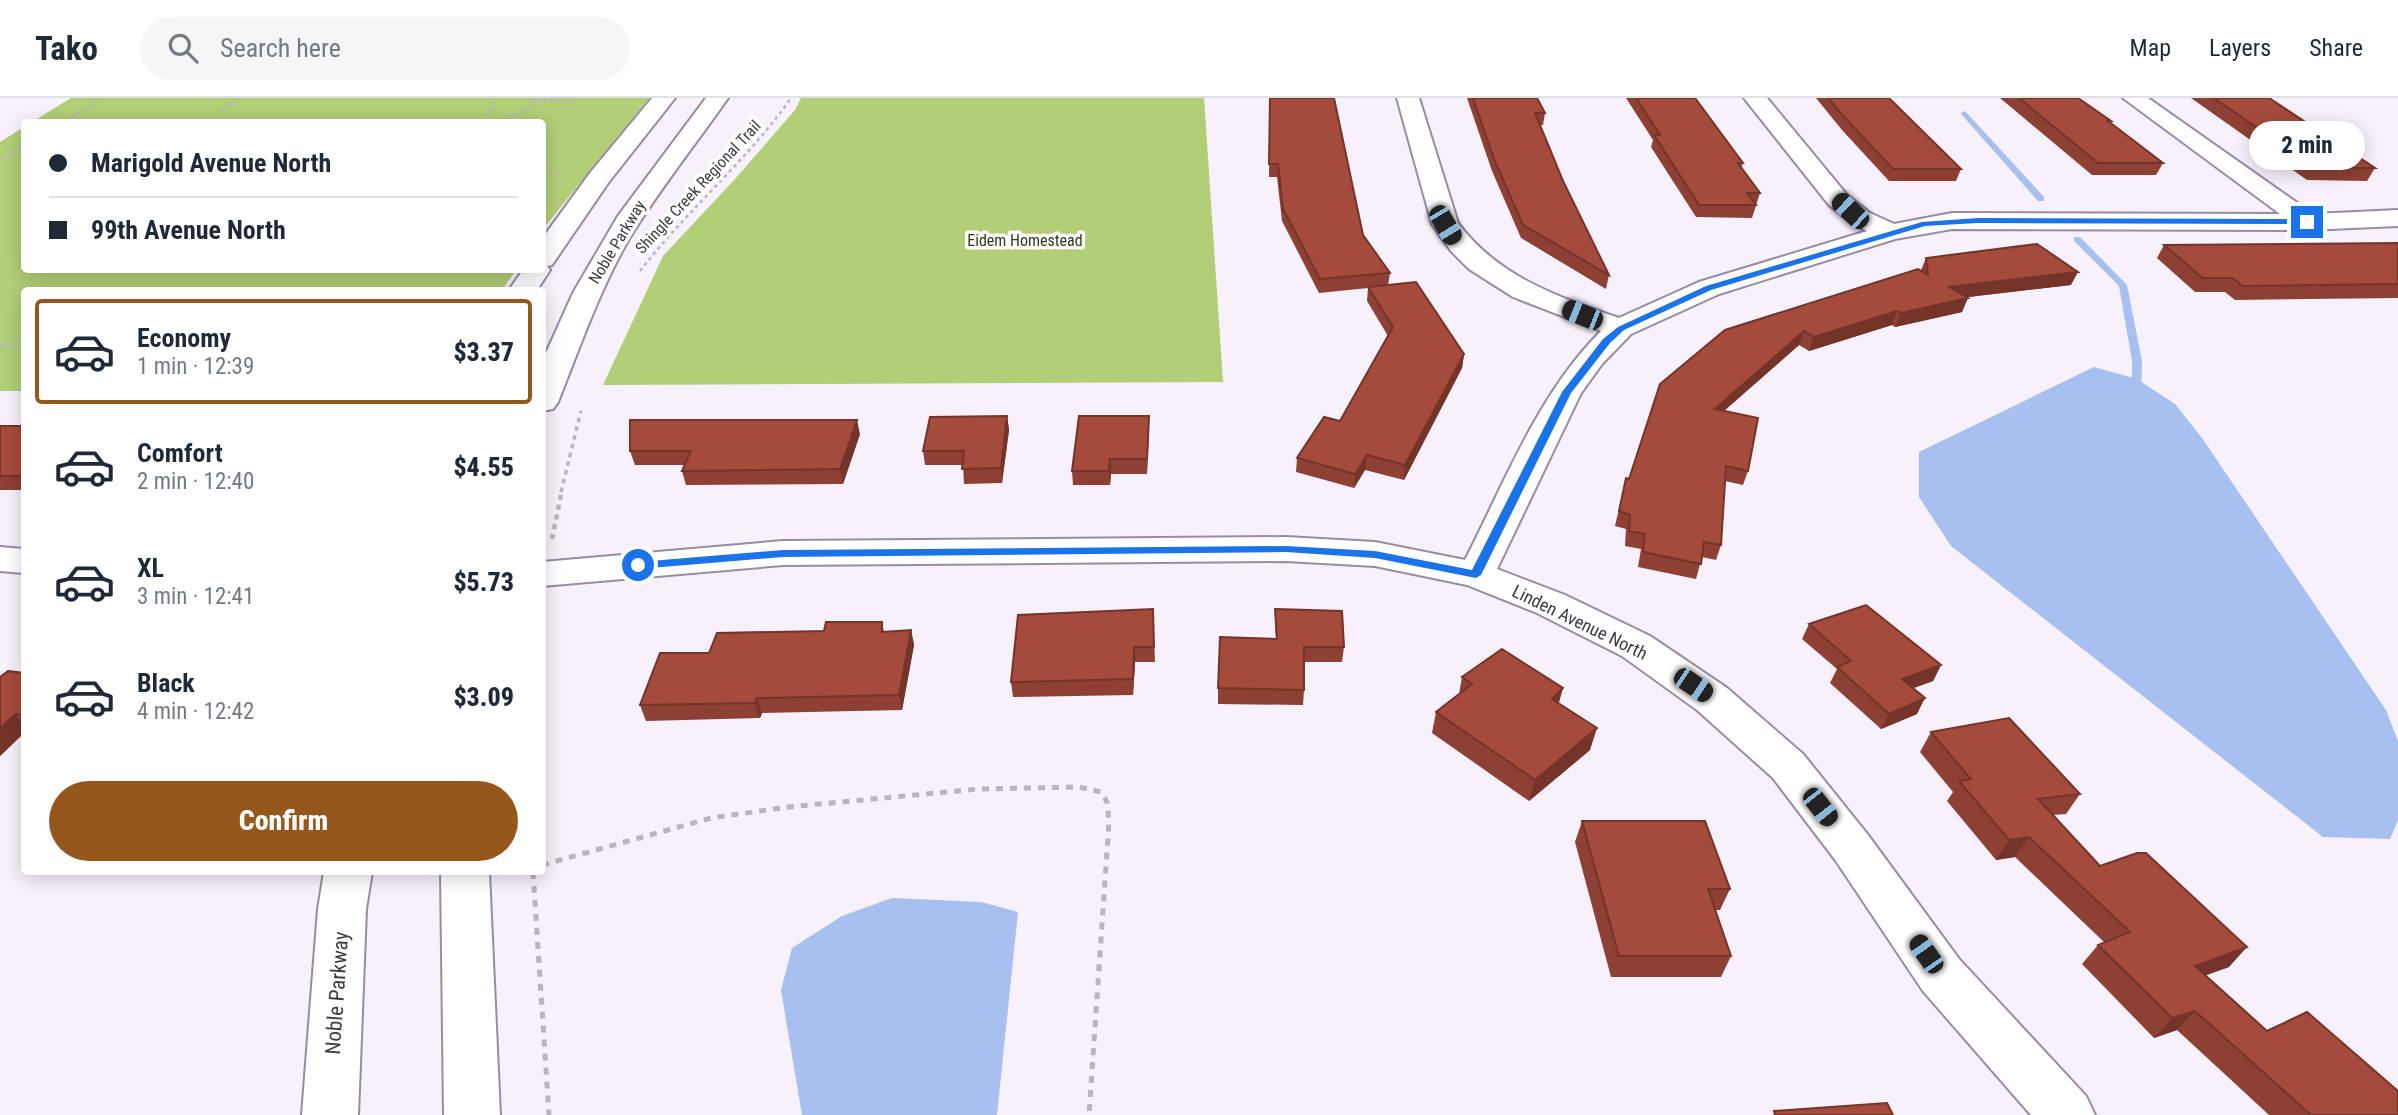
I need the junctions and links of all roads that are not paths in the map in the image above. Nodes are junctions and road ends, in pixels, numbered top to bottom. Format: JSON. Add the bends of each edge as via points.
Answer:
{"nodes":[{"id":1,"x":664,"y":98,"type":"edge"},
{"id":2,"x":717,"y":98,"type":"edge"},
{"id":3,"x":1408,"y":98,"type":"edge"},
{"id":4,"x":1755,"y":98,"type":"edge"},
{"id":5,"x":2134,"y":98,"type":"edge"},
{"id":6,"x":2398,"y":218,"type":"edge"},
{"id":7,"x":2307,"y":222,"type":"junction"},
{"id":8,"x":1891,"y":232,"type":"junction"},
{"id":9,"x":546,"y":253,"type":"edge"},
{"id":10,"x":1621,"y":328,"type":"junction"},
{"id":11,"x":546,"y":392,"type":"edge"},
{"id":12,"x":0,"y":559,"type":"edge"},
{"id":13,"x":21,"y":561,"type":"edge"},
{"id":14,"x":546,"y":574,"type":"edge"},
{"id":15,"x":1476,"y":575,"type":"junction"},
{"id":16,"x":348,"y":875,"type":"edge"},
{"id":17,"x":465,"y":875,"type":"edge"},
{"id":18,"x":330,"y":1115,"type":"edge"},
{"id":19,"x":472,"y":1115,"type":"edge"},
{"id":20,"x":2067,"y":1115,"type":"edge"}],
"edges":[{"from":1,"to":9,"type":"street"},
{"from":2,"to":11,"type":"street","name":"Noble Parkway","via":[[656,178],[606,258],[586,294]]},
{"from":3,"to":10,"type":"street","via":[[1445,225],[1473,261],[1532,295]]},
{"from":4,"to":8,"type":"street","via":[[1838,200],[1861,218]]},
{"from":5,"to":7,"type":"street"},
{"from":6,"to":7,"type":"street"},
{"from":7,"to":8,"type":"street","via":[[1965,220]]},
{"from":8,"to":10,"type":"street","via":[[1709,288]]},
{"from":10,"to":15,"type":"street","via":[[1566,392]]},
{"from":12,"to":13,"type":"street"},
{"from":14,"to":15,"type":"street","name":"Linden Avenue North","via":[[783,553],[1286,549],[1375,554]]},
{"from":15,"to":20,"type":"street","name":"Linden Avenue North","via":[[1551,604],[1636,646],[1712,699],[1788,766],[1941,975]]},
{"from":16,"to":18,"type":"street","name":"Noble Parkway"},
{"from":17,"to":19,"type":"street"}]}
